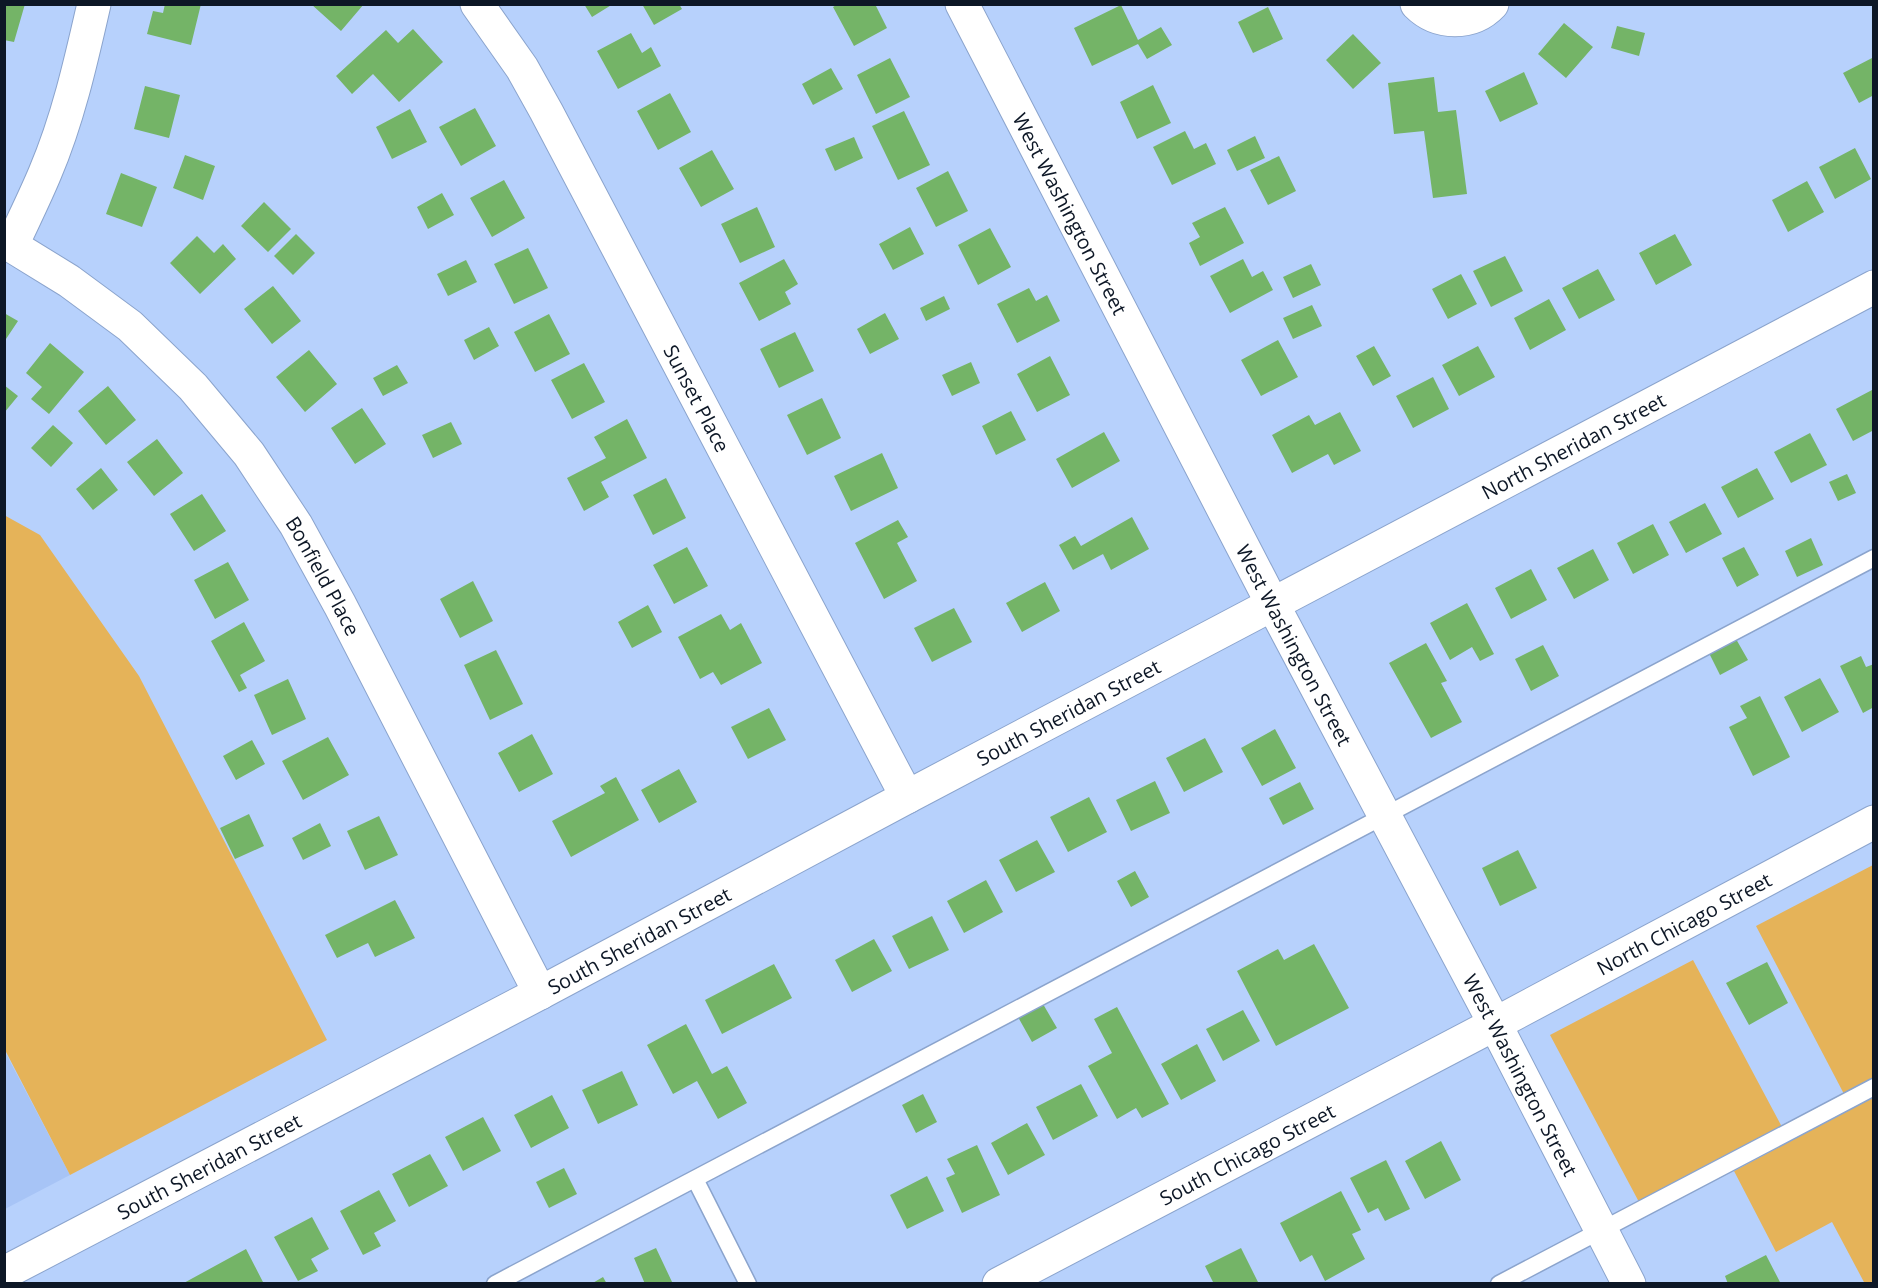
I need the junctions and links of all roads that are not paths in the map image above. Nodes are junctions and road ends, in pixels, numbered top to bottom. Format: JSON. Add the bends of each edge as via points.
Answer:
{"nodes":[{"id":1,"x":94,"y":4,"type":"edge"},
{"id":2,"x":477,"y":4,"type":"edge"},
{"id":3,"x":962,"y":4,"type":"edge"},
{"id":4,"x":1417,"y":4,"type":"edge"},
{"id":5,"x":1492,"y":4,"type":"edge"},
{"id":6,"x":8,"y":243,"type":"edge"},
{"id":7,"x":1874,"y":286,"type":"edge"},
{"id":8,"x":1874,"y":558,"type":"edge"},
{"id":9,"x":1273,"y":605,"type":"junction"},
{"id":10,"x":907,"y":797,"type":"junction"},
{"id":11,"x":1383,"y":815,"type":"junction"},
{"id":12,"x":1874,"y":822,"type":"edge"},
{"id":13,"x":540,"y":993,"type":"junction"},
{"id":14,"x":1495,"y":1024,"type":"junction"},
{"id":15,"x":1874,"y":1087,"type":"edge"},
{"id":16,"x":695,"y":1179,"type":"junction"},
{"id":17,"x":1601,"y":1230,"type":"junction"},
{"id":18,"x":4,"y":1273,"type":"edge"},
{"id":19,"x":495,"y":1284,"type":"edge"},
{"id":20,"x":748,"y":1284,"type":"edge"},
{"id":21,"x":999,"y":1284,"type":"edge"},
{"id":22,"x":1499,"y":1284,"type":"edge"},
{"id":23,"x":1629,"y":1284,"type":"edge"}],
"edges":[{"from":1,"to":6,"type":"street","via":[[64,122],[46,173]]},
{"from":2,"to":10,"type":"street","name":"Sunset Place","via":[[522,68],[546,111]]},
{"from":3,"to":9,"type":"street","name":"West Washington Street"},
{"from":4,"to":5,"type":"street","via":[[1441,19],[1460,21],[1478,16]]},
{"from":6,"to":13,"type":"street","name":"Bonfield Place","via":[[130,326],[193,387],[249,454],[296,525],[340,605]]},
{"from":7,"to":9,"type":"street","name":"North Sheridan Street"},
{"from":8,"to":11,"type":"lane"},
{"from":9,"to":10,"type":"street","name":"South Sheridan Street"},
{"from":9,"to":11,"type":"street","name":"West Washington Street"},
{"from":10,"to":13,"type":"street","name":"South Sheridan Street"},
{"from":11,"to":14,"type":"street","name":"West Washington Street"},
{"from":11,"to":16,"type":"lane"},
{"from":12,"to":14,"type":"street","name":"North Chicago Street"},
{"from":13,"to":18,"type":"street","name":"South Sheridan Street"},
{"from":14,"to":17,"type":"street","name":"West Washington Street"},
{"from":14,"to":21,"type":"street","name":"South Chicago Street"},
{"from":15,"to":17,"type":"lane"},
{"from":16,"to":19,"type":"lane"},
{"from":16,"to":20,"type":"lane"},
{"from":17,"to":22,"type":"lane"},
{"from":17,"to":23,"type":"street","name":"West Washington Street"}]}
